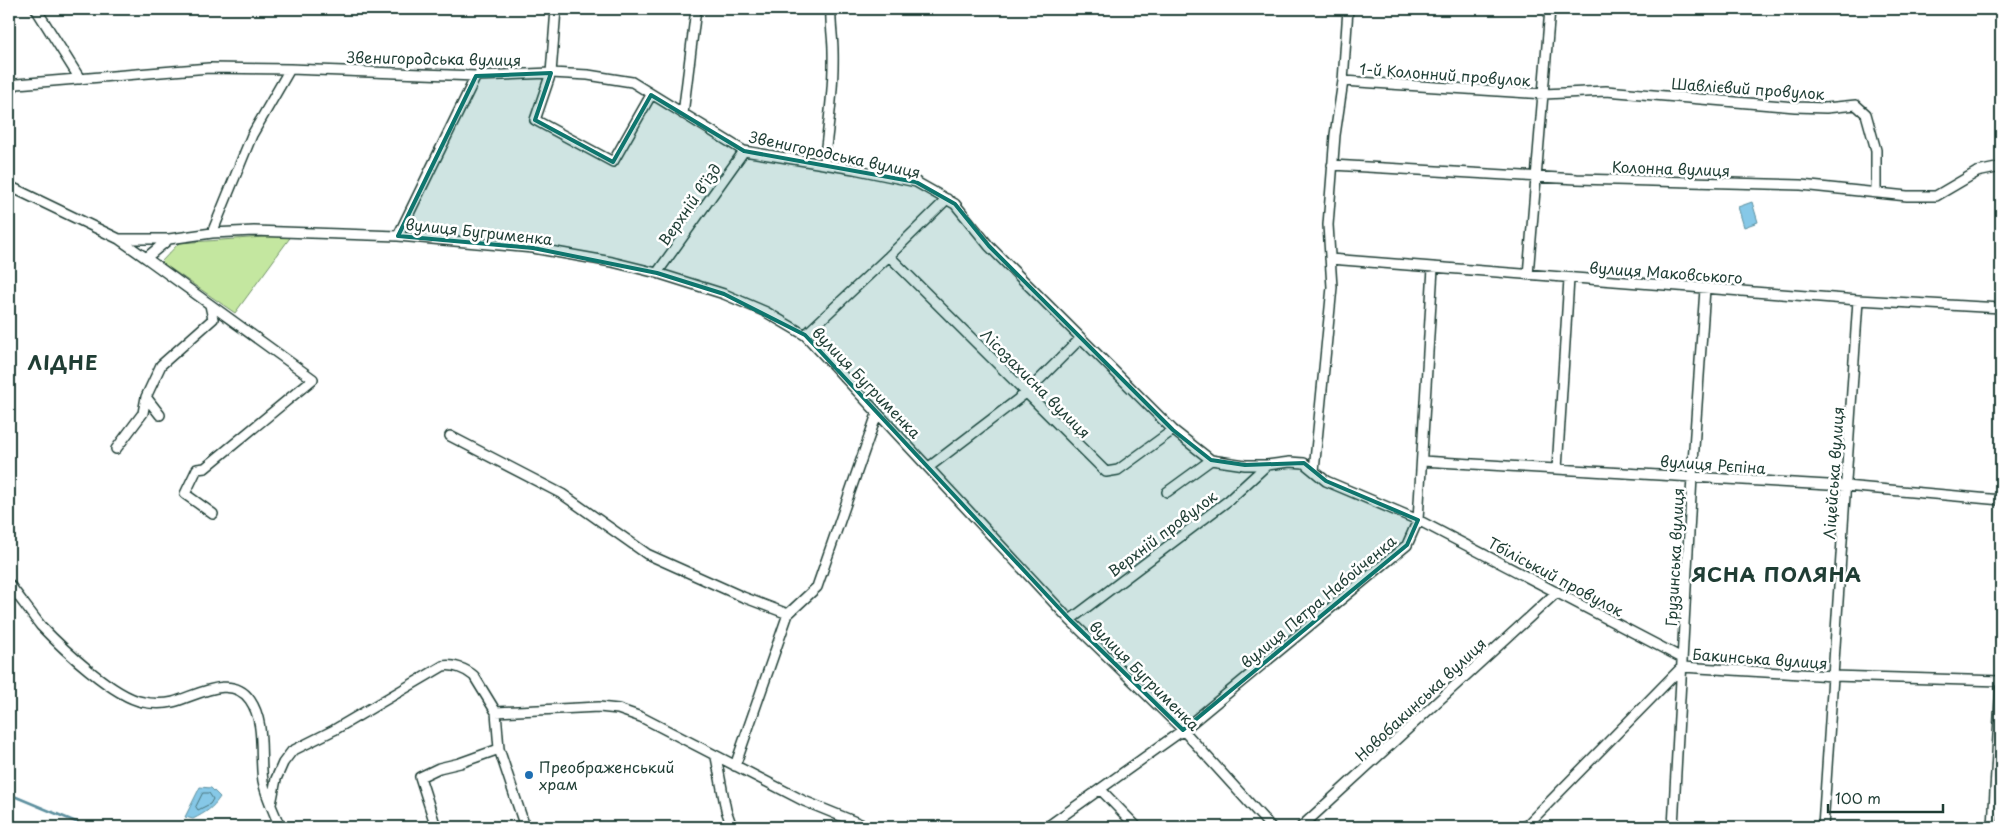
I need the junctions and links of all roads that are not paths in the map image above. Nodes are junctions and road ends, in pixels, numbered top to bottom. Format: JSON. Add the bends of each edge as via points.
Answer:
{"nodes":[{"id":1,"x":36,"y":9,"type":"edge"},
{"id":2,"x":556,"y":9,"type":"edge"},
{"id":3,"x":696,"y":9,"type":"edge"},
{"id":4,"x":831,"y":9,"type":"edge"},
{"id":5,"x":1348,"y":9,"type":"edge"},
{"id":6,"x":1546,"y":9,"type":"edge"},
{"id":7,"x":1550,"y":9,"type":"edge"},
{"id":8,"x":290,"y":69,"type":"junction"},
{"id":9,"x":551,"y":73,"type":"junction"},
{"id":10,"x":476,"y":76,"type":"junction"},
{"id":11,"x":80,"y":79,"type":"junction"},
{"id":12,"x":1343,"y":81,"type":"junction"},
{"id":13,"x":9,"y":90,"type":"edge"},
{"id":14,"x":1544,"y":94,"type":"junction"},
{"id":15,"x":651,"y":95,"type":"junction"},
{"id":16,"x":683,"y":114,"type":"junction"},
{"id":17,"x":744,"y":151,"type":"junction"},
{"id":18,"x":824,"y":164,"type":"junction"},
{"id":19,"x":1332,"y":165,"type":"junction"},
{"id":20,"x":2001,"y":167,"type":"edge"},
{"id":21,"x":1537,"y":176,"type":"junction"},
{"id":22,"x":9,"y":186,"type":"edge"},
{"id":23,"x":1876,"y":192,"type":"junction"},
{"id":24,"x":947,"y":199,"type":"junction"},
{"id":25,"x":212,"y":233,"type":"junction"},
{"id":26,"x":398,"y":236,"type":"junction"},
{"id":27,"x":119,"y":239,"type":"junction"},
{"id":28,"x":169,"y":239,"type":"junction"},
{"id":29,"x":889,"y":256,"type":"junction"},
{"id":30,"x":146,"y":258,"type":"junction"},
{"id":31,"x":1330,"y":259,"type":"junction"},
{"id":32,"x":1433,"y":268,"type":"junction"},
{"id":33,"x":657,"y":273,"type":"junction"},
{"id":34,"x":1528,"y":276,"type":"junction"},
{"id":35,"x":1569,"y":279,"type":"junction"},
{"id":36,"x":1705,"y":289,"type":"junction"},
{"id":37,"x":1858,"y":300,"type":"junction"},
{"id":38,"x":210,"y":305,"type":"junction"},
{"id":39,"x":2001,"y":308,"type":"edge"},
{"id":40,"x":805,"y":335,"type":"junction"},
{"id":41,"x":1081,"y":338,"type":"junction"},
{"id":42,"x":1026,"y":393,"type":"junction"},
{"id":43,"x":146,"y":397,"type":"junction"},
{"id":44,"x":877,"y":414,"type":"junction"},
{"id":45,"x":160,"y":415,"type":"dead end"},
{"id":46,"x":1173,"y":430,"type":"junction"},
{"id":47,"x":450,"y":436,"type":"dead end"},
{"id":48,"x":116,"y":449,"type":"dead end"},
{"id":49,"x":1211,"y":460,"type":"junction"},
{"id":50,"x":1422,"y":462,"type":"junction"},
{"id":51,"x":1267,"y":465,"type":"junction"},
{"id":52,"x":929,"y":467,"type":"junction"},
{"id":53,"x":1557,"y":469,"type":"junction"},
{"id":54,"x":1314,"y":471,"type":"junction"},
{"id":55,"x":1692,"y":477,"type":"junction"},
{"id":56,"x":1845,"y":486,"type":"junction"},
{"id":57,"x":1167,"y":492,"type":"dead end"},
{"id":58,"x":2001,"y":500,"type":"edge"},
{"id":59,"x":213,"y":514,"type":"dead end"},
{"id":60,"x":1418,"y":520,"type":"junction"},
{"id":61,"x":9,"y":584,"type":"edge"},
{"id":62,"x":1557,"y":592,"type":"junction"},
{"id":63,"x":788,"y":614,"type":"junction"},
{"id":64,"x":1070,"y":620,"type":"junction"},
{"id":65,"x":1682,"y":662,"type":"junction"},
{"id":66,"x":1833,"y":676,"type":"junction"},
{"id":67,"x":2001,"y":680,"type":"edge"},
{"id":68,"x":496,"y":712,"type":"junction"},
{"id":69,"x":1183,"y":730,"type":"junction"},
{"id":70,"x":499,"y":749,"type":"junction"},
{"id":71,"x":716,"y":756,"type":"junction"},
{"id":72,"x":735,"y":766,"type":"junction"},
{"id":73,"x":1100,"y":789,"type":"junction"},
{"id":74,"x":270,"y":804,"type":"junction"},
{"id":75,"x":280,"y":827,"type":"edge"},
{"id":76,"x":436,"y":827,"type":"edge"},
{"id":77,"x":525,"y":827,"type":"edge"},
{"id":78,"x":732,"y":827,"type":"edge"},
{"id":79,"x":868,"y":827,"type":"edge"},
{"id":80,"x":1047,"y":827,"type":"edge"},
{"id":81,"x":1137,"y":827,"type":"edge"},
{"id":82,"x":1271,"y":827,"type":"edge"},
{"id":83,"x":1301,"y":827,"type":"edge"},
{"id":84,"x":1525,"y":827,"type":"edge"},
{"id":85,"x":1673,"y":827,"type":"edge"},
{"id":86,"x":1823,"y":827,"type":"edge"},
{"id":87,"x":1993,"y":827,"type":"edge"}],
"edges":[{"from":1,"to":11,"type":"street"},
{"from":2,"to":9,"type":"street"},
{"from":3,"to":16,"type":"street"},
{"from":4,"to":18,"type":"street","via":[[832,95]]},
{"from":5,"to":12,"type":"street"},
{"from":6,"to":7,"type":"street"},
{"from":7,"to":14,"type":"street"},
{"from":8,"to":10,"type":"street","name":"Звенигородська вулиця"},
{"from":8,"to":11,"type":"street","name":"Звенигородська вулиця","via":[[209,68]]},
{"from":8,"to":25,"type":"street","via":[[252,135]]},
{"from":9,"to":10,"type":"street","name":"Звенигородська вулиця"},
{"from":9,"to":15,"type":"street","name":"Звенигородська вулиця","via":[[632,82]]},
{"from":9,"to":15,"type":"street","via":[[535,120],[613,162]]},
{"from":10,"to":26,"type":"street"},
{"from":11,"to":13,"type":"street","via":[[17,84]]},
{"from":12,"to":14,"type":"street","name":"1-й Колонний провулок"},
{"from":12,"to":19,"type":"street"},
{"from":14,"to":21,"type":"street"},
{"from":14,"to":23,"type":"street","name":"Шавлієвий провулок","via":[[1606,91],[1795,107],[1856,105],[1866,114],[1876,150]]},
{"from":15,"to":16,"type":"street","name":"Звенигородська вулиця"},
{"from":16,"to":17,"type":"street","name":"Звенигородська вулиця"},
{"from":17,"to":18,"type":"street","name":"Звенигородська вулиця"},
{"from":17,"to":33,"type":"street","name":"Верхній в'їзд"},
{"from":18,"to":24,"type":"street","name":"Звенигородська вулиця","via":[[916,182]]},
{"from":19,"to":21,"type":"street","name":"Колонна вулиця"},
{"from":19,"to":31,"type":"street","via":[[1328,225]]},
{"from":20,"to":23,"type":"street","name":"Колонна вулиця","via":[[1976,172],[1936,196]]},
{"from":21,"to":23,"type":"street","name":"Колонна вулиця","via":[[1800,185]]},
{"from":21,"to":34,"type":"street"},
{"from":22,"to":27,"type":"street","name":"вулиця Бугрименка"},
{"from":24,"to":29,"type":"street"},
{"from":24,"to":41,"type":"street","name":"Звенигородська вулиця"},
{"from":25,"to":26,"type":"street","name":"вулиця Бугрименка","via":[[254,230]]},
{"from":25,"to":28,"type":"street","name":"вулиця Бугрименка"},
{"from":26,"to":33,"type":"street","name":"вулиця Бугрименка","via":[[533,248]]},
{"from":27,"to":28,"type":"street","name":"вулиця Бугрименка"},
{"from":27,"to":30,"type":"street"},
{"from":28,"to":30,"type":"street"},
{"from":29,"to":40,"type":"street"},
{"from":29,"to":42,"type":"street","name":"Лісозахисна вулиця"},
{"from":30,"to":38,"type":"street"},
{"from":31,"to":32,"type":"street","name":"вулиця Маковського"},
{"from":31,"to":54,"type":"street","via":[[1332,287]]},
{"from":32,"to":34,"type":"street","name":"вулиця Маковського"},
{"from":32,"to":50,"type":"street","name":"вулиця Петра Набойченка"},
{"from":33,"to":40,"type":"street","name":"вулиця Бугрименка","via":[[724,294],[766,312]]},
{"from":34,"to":35,"type":"street","name":"вулиця Маковського"},
{"from":35,"to":36,"type":"street","name":"вулиця Маковського"},
{"from":35,"to":53,"type":"street"},
{"from":36,"to":37,"type":"street","name":"вулиця Маковського"},
{"from":36,"to":55,"type":"street","name":"Грузинська вулиця"},
{"from":37,"to":39,"type":"street","name":"вулиця Маковського"},
{"from":37,"to":56,"type":"street","name":"Ліцейська вулиця"},
{"from":38,"to":43,"type":"street","via":[[213,319],[161,365]]},
{"from":38,"to":59,"type":"street","via":[[313,379],[205,468],[197,469],[184,494]]},
{"from":40,"to":44,"type":"street","name":"вулиця Бугрименка"},
{"from":41,"to":42,"type":"street"},
{"from":41,"to":46,"type":"street","name":"Звенигородська вулиця"},
{"from":42,"to":46,"type":"street","name":"Лісозахисна вулиця","via":[[1106,472],[1118,470]]},
{"from":42,"to":52,"type":"street"},
{"from":43,"to":45,"type":"street"},
{"from":43,"to":48,"type":"street","via":[[143,413]]},
{"from":44,"to":52,"type":"street","name":"вулиця Бугрименка"},
{"from":44,"to":63,"type":"street","via":[[817,588]]},
{"from":46,"to":49,"type":"street","name":"Звенигородська вулиця"},
{"from":47,"to":63,"type":"street","via":[[562,494],[648,554]]},
{"from":49,"to":51,"type":"street","name":"Звенигородська вулиця"},
{"from":49,"to":57,"type":"street"},
{"from":50,"to":53,"type":"street","name":"вулиця Рєпіна"},
{"from":50,"to":60,"type":"street","name":"вулиця Петра Набойченка"},
{"from":51,"to":54,"type":"street","name":"Звенигородська вулиця","via":[[1304,463]]},
{"from":51,"to":64,"type":"street","name":"Верхній провулок","via":[[1229,500]]},
{"from":52,"to":64,"type":"street","name":"вулиця Бугрименка"},
{"from":53,"to":55,"type":"street","name":"вулиця Рєпіна"},
{"from":54,"to":60,"type":"street","name":"Звенигородська вулиця","via":[[1326,480]]},
{"from":55,"to":56,"type":"street","name":"вулиця Рєпіна"},
{"from":55,"to":65,"type":"street","name":"Грузинська вулиця"},
{"from":56,"to":58,"type":"street","name":"вулиця Рєпіна"},
{"from":56,"to":66,"type":"street","name":"Ліцейська вулиця"},
{"from":60,"to":62,"type":"street","name":"Тбіліський провулок"},
{"from":60,"to":69,"type":"street","name":"вулиця Петра Набойченка","via":[[1407,545]]},
{"from":61,"to":74,"type":"street","via":[[42,626],[88,670],[130,699],[145,703],[172,702],[214,688],[241,690],[257,714],[263,780]]},
{"from":62,"to":65,"type":"street","name":"Тбіліський провулок"},
{"from":62,"to":83,"type":"street","name":"Новобакинська вулиця"},
{"from":63,"to":72,"type":"street"},
{"from":64,"to":69,"type":"street","name":"вулиця Бугрименка"},
{"from":65,"to":66,"type":"street","name":"Бакинська вулиця"},
{"from":65,"to":84,"type":"street","name":"Бакинська вулиця"},
{"from":65,"to":85,"type":"street","name":"Грузинська вулиця"},
{"from":66,"to":67,"type":"street","name":"Бакинська вулиця"},
{"from":66,"to":86,"type":"street","name":"Ліцейська вулиця"},
{"from":67,"to":87,"type":"street"},
{"from":68,"to":70,"type":"street"},
{"from":68,"to":71,"type":"street","via":[[618,709],[641,717]]},
{"from":68,"to":74,"type":"street","via":[[474,676],[450,665],[443,666],[292,751],[276,778]]},
{"from":69,"to":73,"type":"street","name":"вулиця Петра Набойченка"},
{"from":69,"to":82,"type":"street","name":"вулиця Бугрименка"},
{"from":70,"to":76,"type":"street","via":[[420,777]]},
{"from":70,"to":77,"type":"street"},
{"from":71,"to":72,"type":"street"},
{"from":71,"to":78,"type":"street"},
{"from":72,"to":79,"type":"street","via":[[804,801]]},
{"from":73,"to":80,"type":"street","name":"вулиця Петра Набойченка"},
{"from":73,"to":81,"type":"street"},
{"from":74,"to":75,"type":"street"}]}
